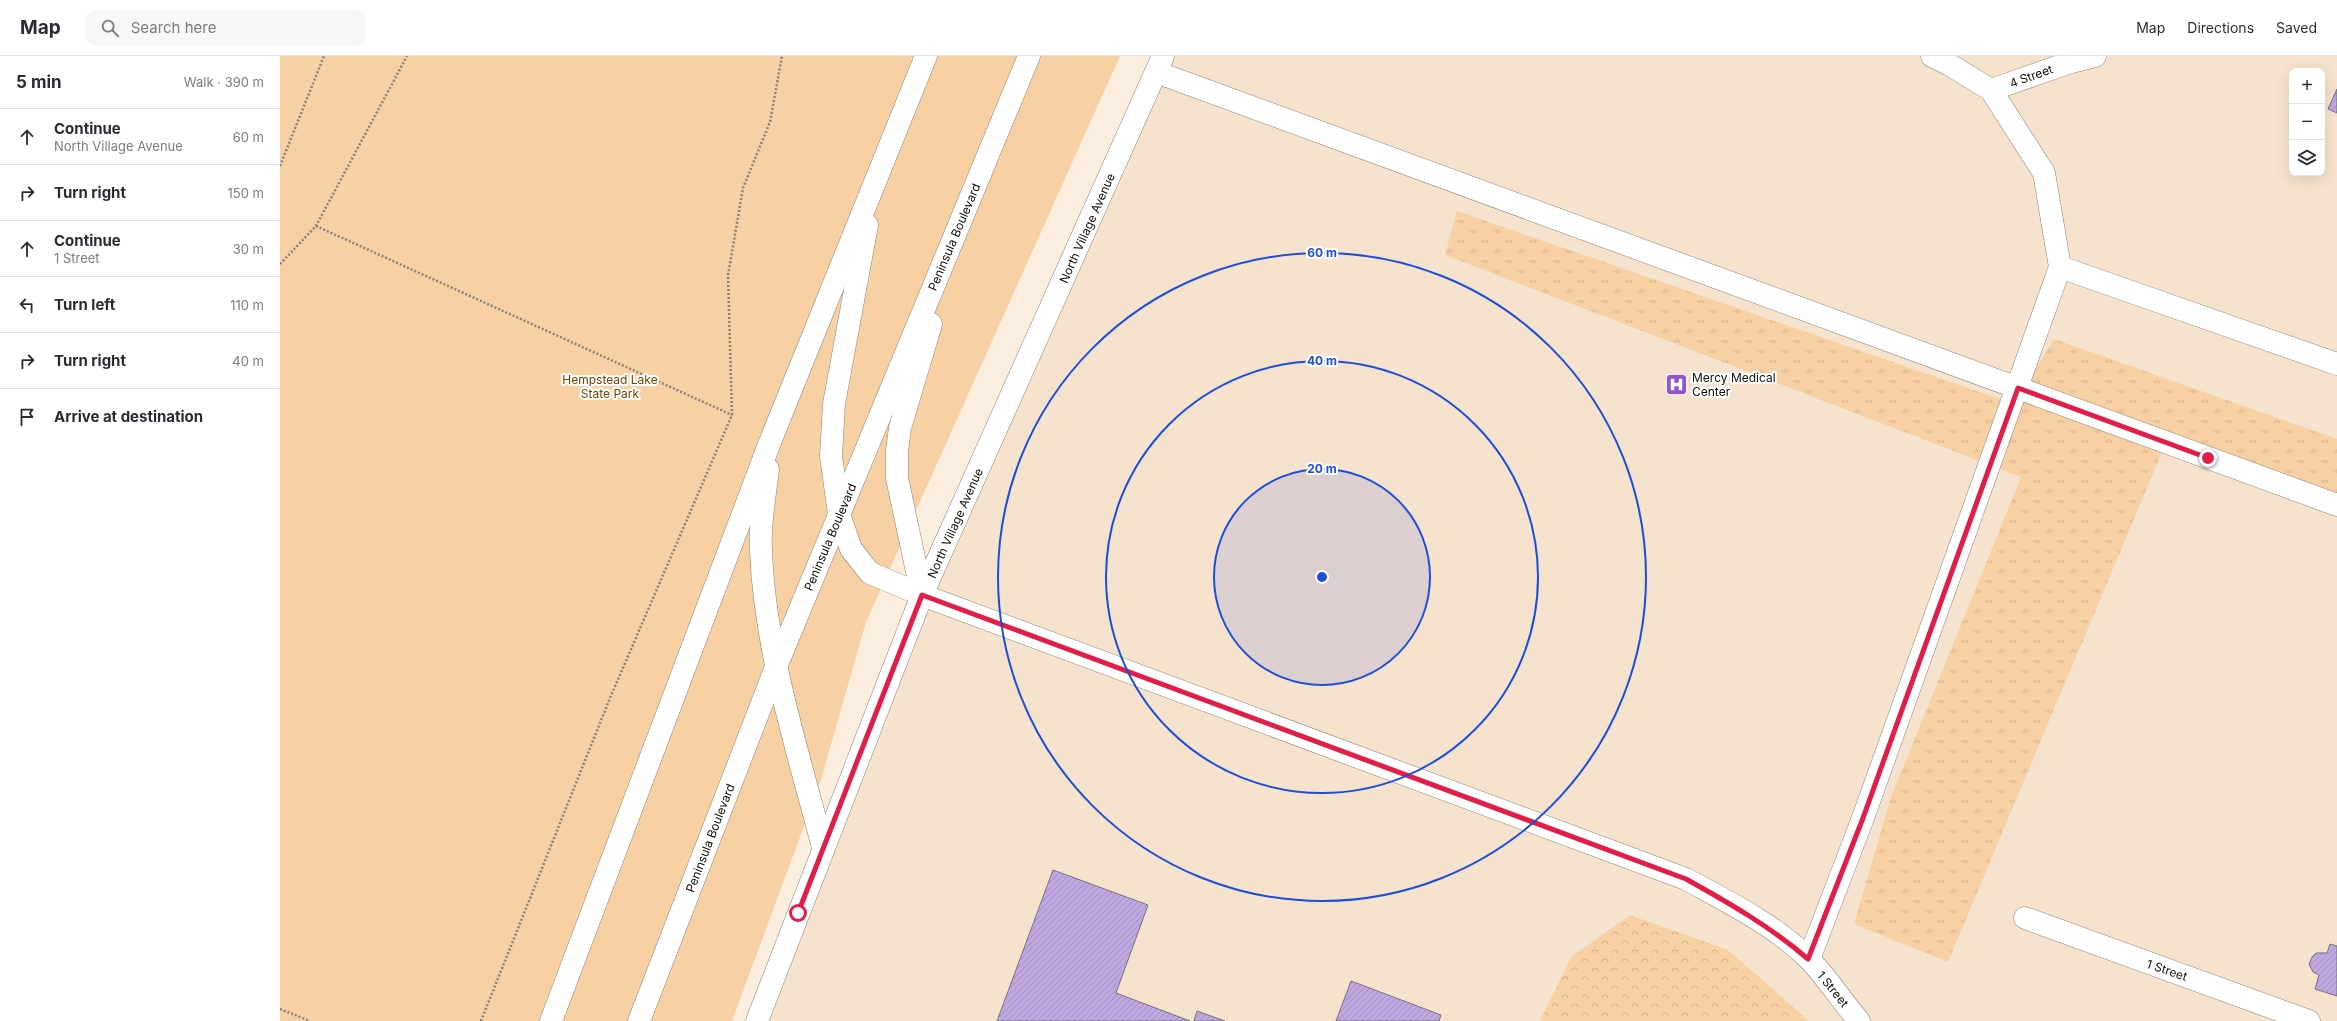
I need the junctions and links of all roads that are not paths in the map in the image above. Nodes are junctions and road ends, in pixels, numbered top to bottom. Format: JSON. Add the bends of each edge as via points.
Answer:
{"nodes":[{"id":1,"x":926,"y":56,"type":"edge"},
{"id":2,"x":1029,"y":56,"type":"edge"},
{"id":3,"x":2095,"y":56,"type":"edge"},
{"id":4,"x":1942,"y":59,"type":"edge"},
{"id":5,"x":1160,"y":64,"type":"edge"},
{"id":6,"x":1991,"y":90,"type":"junction"},
{"id":7,"x":876,"y":176,"type":"junction"},
{"id":8,"x":958,"y":227,"type":"junction"},
{"id":9,"x":2060,"y":267,"type":"junction"},
{"id":10,"x":2337,"y":364,"type":"edge"},
{"id":11,"x":2018,"y":388,"type":"junction"},
{"id":12,"x":770,"y":442,"type":"junction"},
{"id":13,"x":2337,"y":505,"type":"edge"},
{"id":14,"x":840,"y":514,"type":"junction"},
{"id":15,"x":922,"y":595,"type":"junction"},
{"id":16,"x":776,"y":667,"type":"junction"},
{"id":17,"x":823,"y":848,"type":"junction"},
{"id":18,"x":2025,"y":918,"type":"dead end"},
{"id":19,"x":1808,"y":959,"type":"junction"},
{"id":20,"x":551,"y":1021,"type":"edge"},
{"id":21,"x":640,"y":1021,"type":"edge"},
{"id":22,"x":757,"y":1021,"type":"edge"},
{"id":23,"x":1859,"y":1021,"type":"edge"},
{"id":24,"x":2310,"y":1021,"type":"edge"}],
"edges":[{"from":1,"to":7,"type":"main road"},
{"from":2,"to":8,"type":"main road","name":"Peninsula Boulevard"},
{"from":3,"to":6,"type":"main road","name":"4 Street"},
{"from":4,"to":6,"type":"main road"},
{"from":5,"to":11,"type":"main road"},
{"from":5,"to":15,"type":"main road","name":"North Village Avenue"},
{"from":6,"to":9,"type":"main road","via":[[2044,173]]},
{"from":7,"to":12,"type":"main road"},
{"from":7,"to":14,"type":"main road","name":"1 Street","via":[[834,404],[831,456]]},
{"from":8,"to":14,"type":"main road","name":"Peninsula Boulevard"},
{"from":8,"to":15,"type":"main road","via":[[900,428],[897,451],[897,478]]},
{"from":9,"to":10,"type":"main road"},
{"from":9,"to":11,"type":"main road"},
{"from":11,"to":13,"type":"main road"},
{"from":11,"to":19,"type":"main road","via":[[1863,818]]},
{"from":12,"to":16,"type":"main road","via":[[760,549],[764,601]]},
{"from":12,"to":20,"type":"main road"},
{"from":14,"to":15,"type":"main road","name":"1 Street","via":[[851,549],[870,573]]},
{"from":14,"to":16,"type":"main road","name":"Peninsula Boulevard"},
{"from":15,"to":17,"type":"main road","name":"North Village Avenue"},
{"from":15,"to":19,"type":"main road","name":"1 Street","via":[[1686,879],[1780,935]]},
{"from":16,"to":17,"type":"main road"},
{"from":16,"to":21,"type":"main road","name":"Peninsula Boulevard"},
{"from":17,"to":22,"type":"main road","name":"North Village Avenue"},
{"from":18,"to":24,"type":"main road","name":"1 Street"},
{"from":19,"to":23,"type":"main road","name":"1 Street"}]}
